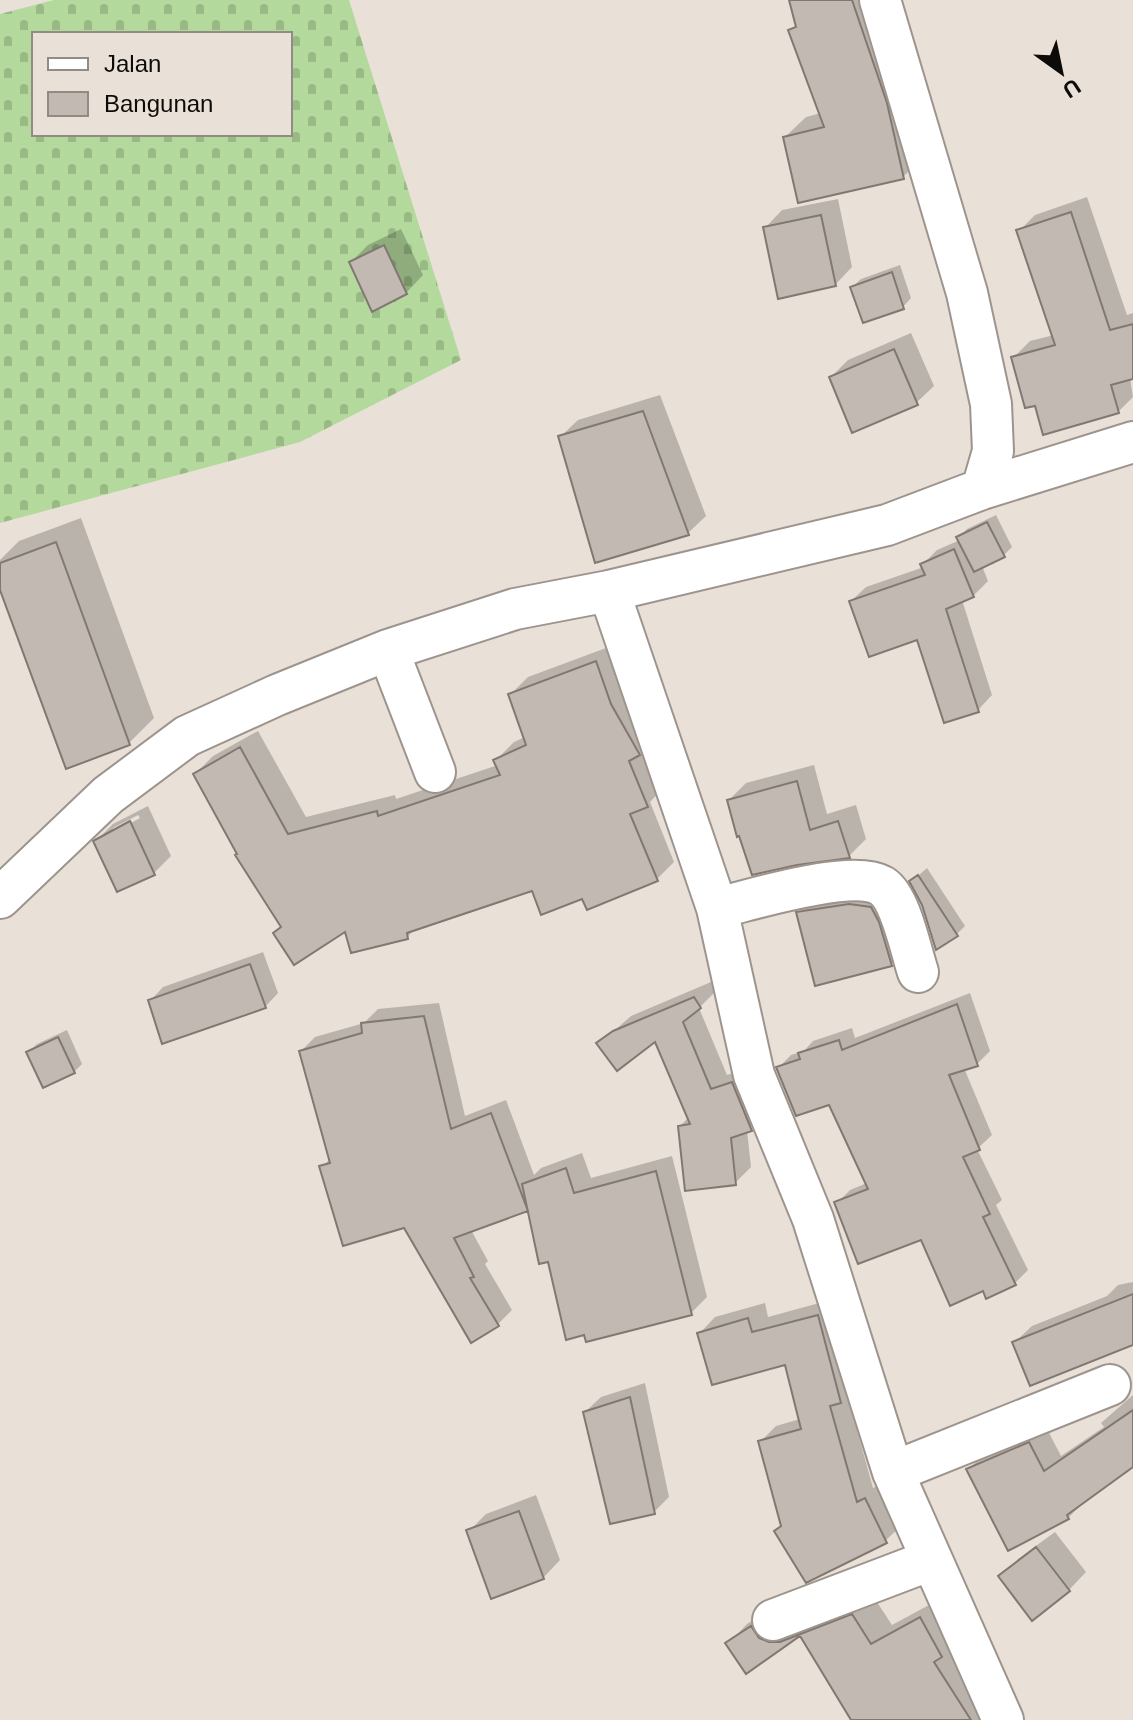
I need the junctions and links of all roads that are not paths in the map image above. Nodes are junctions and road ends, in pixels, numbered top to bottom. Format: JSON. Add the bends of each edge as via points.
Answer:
{"nodes":[{"id":1,"x":880,"y":0,"type":"edge"},
{"id":2,"x":1133,"y":442,"type":"edge"},
{"id":3,"x":982,"y":489,"type":"junction"},
{"id":4,"x":609,"y":591,"type":"junction"},
{"id":5,"x":388,"y":650,"type":"junction"},
{"id":6,"x":435,"y":772,"type":"dead end"},
{"id":7,"x":0,"y":898,"type":"edge"},
{"id":8,"x":717,"y":908,"type":"junction"},
{"id":9,"x":918,"y":972,"type":"dead end"},
{"id":10,"x":1110,"y":1385,"type":"dead end"},
{"id":11,"x":893,"y":1472,"type":"junction"},
{"id":12,"x":931,"y":1560,"type":"junction"},
{"id":13,"x":773,"y":1620,"type":"dead end"},
{"id":14,"x":1003,"y":1720,"type":"edge"}],
"edges":[{"from":1,"to":3,"type":"street","via":[[967,293],[988,391],[993,451]]},
{"from":2,"to":3,"type":"street"},
{"from":3,"to":4,"type":"street","via":[[887,525]]},
{"from":4,"to":5,"type":"street","via":[[515,609]]},
{"from":4,"to":8,"type":"street"},
{"from":5,"to":6,"type":"street"},
{"from":5,"to":7,"type":"street","via":[[187,736],[108,795]]},
{"from":8,"to":9,"type":"street","via":[[837,881],[883,886],[894,901]]},
{"from":8,"to":11,"type":"street","via":[[754,1075],[813,1219]]},
{"from":10,"to":11,"type":"street"},
{"from":11,"to":12,"type":"street"},
{"from":12,"to":13,"type":"street"},
{"from":12,"to":14,"type":"street"}]}
